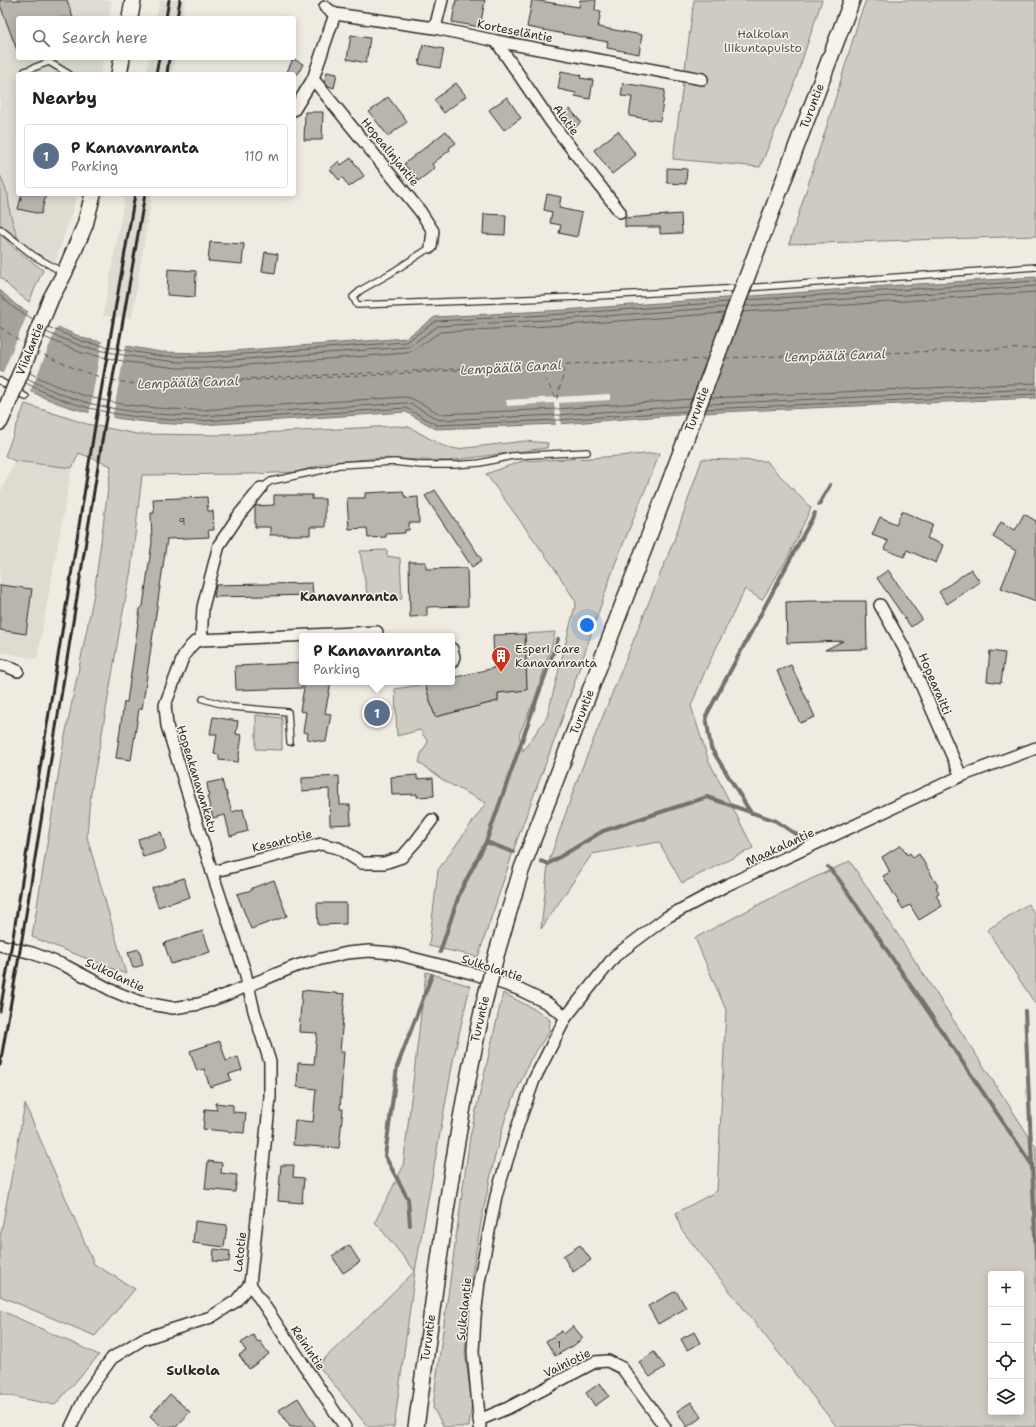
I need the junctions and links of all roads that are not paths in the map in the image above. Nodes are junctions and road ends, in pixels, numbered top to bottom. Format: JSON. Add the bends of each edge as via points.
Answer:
{"nodes":[{"id":1,"x":133,"y":0,"type":"edge"},
{"id":2,"x":442,"y":0,"type":"edge"},
{"id":3,"x":852,"y":0,"type":"edge"},
{"id":4,"x":325,"y":7,"type":"dead end"},
{"id":5,"x":335,"y":14,"type":"junction"},
{"id":6,"x":130,"y":16,"type":"edge"},
{"id":7,"x":435,"y":28,"type":"junction"},
{"id":8,"x":496,"y":41,"type":"junction"},
{"id":9,"x":122,"y":60,"type":"edge"},
{"id":10,"x":25,"y":71,"type":"dead end"},
{"id":11,"x":66,"y":72,"type":"edge"},
{"id":12,"x":119,"y":72,"type":"edge"},
{"id":13,"x":702,"y":78,"type":"dead end"},
{"id":14,"x":314,"y":80,"type":"junction"},
{"id":15,"x":296,"y":107,"type":"edge"},
{"id":16,"x":92,"y":196,"type":"edge"},
{"id":17,"x":620,"y":212,"type":"dead end"},
{"id":18,"x":0,"y":230,"type":"edge"},
{"id":19,"x":431,"y":247,"type":"joint"},
{"id":20,"x":1036,"y":267,"type":"edge"},
{"id":21,"x":64,"y":274,"type":"junction"},
{"id":22,"x":0,"y":381,"type":"edge"},
{"id":23,"x":26,"y":397,"type":"dead end"},
{"id":24,"x":2,"y":416,"type":"edge"},
{"id":25,"x":587,"y":452,"type":"dead end"},
{"id":26,"x":261,"y":488,"type":"joint"},
{"id":27,"x":880,"y":605,"type":"dead end"},
{"id":28,"x":299,"y":637,"type":"edge"},
{"id":29,"x":201,"y":640,"type":"junction"},
{"id":30,"x":0,"y":665,"type":"edge"},
{"id":31,"x":18,"y":671,"type":"dead end"},
{"id":32,"x":203,"y":699,"type":"dead end"},
{"id":33,"x":290,"y":742,"type":"dead end"},
{"id":34,"x":1036,"y":748,"type":"edge"},
{"id":35,"x":960,"y":776,"type":"junction"},
{"id":36,"x":432,"y":820,"type":"dead end"},
{"id":37,"x":212,"y":872,"type":"junction"},
{"id":38,"x":0,"y":945,"type":"edge"},
{"id":39,"x":248,"y":986,"type":"junction"},
{"id":40,"x":566,"y":1017,"type":"junction"},
{"id":41,"x":250,"y":1284,"type":"junction"},
{"id":42,"x":480,"y":1423,"type":"edge"},
{"id":43,"x":71,"y":1427,"type":"edge"},
{"id":44,"x":345,"y":1427,"type":"edge"},
{"id":45,"x":416,"y":1427,"type":"edge"},
{"id":46,"x":665,"y":1427,"type":"edge"}],
"edges":[{"from":1,"to":6,"type":"main road"},
{"from":2,"to":7,"type":"street"},
{"from":3,"to":45,"type":"main road","name":"Turuntie","bridge":true,"via":[[521,871],[497,952],[469,1066],[453,1161]]},
{"from":4,"to":5,"type":"street","name":"Korteseläntie"},
{"from":5,"to":7,"type":"street","name":"Korteseläntie"},
{"from":5,"to":14,"type":"street"},
{"from":7,"to":8,"type":"street","name":"Korteseläntie"},
{"from":8,"to":13,"type":"street","name":"Korteseläntie"},
{"from":8,"to":17,"type":"street","name":"Alatie","via":[[551,122]]},
{"from":9,"to":12,"type":"main road"},
{"from":10,"to":11,"type":"lane","via":[[49,62]]},
{"from":14,"to":15,"type":"street"},
{"from":14,"to":19,"type":"street","name":"Hopealinjantie","via":[[420,211],[433,231]]},
{"from":16,"to":21,"type":"main road","name":"Viialantie","via":[[85,225]]},
{"from":18,"to":21,"type":"lane","via":[[34,256]]},
{"from":19,"to":20,"type":"lane","via":[[361,290],[354,297],[357,305],[580,297]]},
{"from":21,"to":24,"type":"main road","name":"Viialantie","bridge":true,"via":[[51,298]]},
{"from":22,"to":23,"type":"lane"},
{"from":25,"to":26,"type":"lane","via":[[512,456],[480,463],[454,465],[394,462],[339,465],[271,481]]},
{"from":26,"to":29,"type":"street","via":[[219,545],[203,607]]},
{"from":27,"to":35,"type":"street","name":"Hopearaitti","via":[[908,655]]},
{"from":28,"to":29,"type":"street"},
{"from":29,"to":37,"type":"street","name":"Hopeakanavankatu","via":[[195,642],[184,655],[165,705],[167,726]]},
{"from":30,"to":31,"type":"street"},
{"from":32,"to":33,"type":"lane","via":[[232,707],[288,712]]},
{"from":34,"to":35,"type":"street","name":"Maakalantie"},
{"from":35,"to":40,"type":"street","name":"Maakalantie","via":[[727,885],[666,917],[615,956]]},
{"from":36,"to":37,"type":"street","name":"Kesantotie","via":[[402,857],[384,863],[362,863],[338,848],[321,844]]},
{"from":37,"to":39,"type":"street","name":"Hopeakanavankatu"},
{"from":38,"to":39,"type":"street","name":"Sulkolantie","via":[[32,953],[66,966],[140,1002],[174,1008],[199,1004]]},
{"from":39,"to":40,"type":"street","name":"Sulkolantie","via":[[296,966],[321,959],[369,951],[392,953],[475,974],[518,989],[547,1003]]},
{"from":39,"to":41,"type":"street","name":"Latotie","via":[[270,1062],[270,1098]]},
{"from":40,"to":42,"type":"street","name":"Sulkolantie","via":[[534,1080],[496,1196],[479,1282],[475,1317],[473,1352]]},
{"from":41,"to":43,"type":"street","name":"Latotie","via":[[236,1301],[211,1317],[143,1339],[112,1358],[88,1391]]},
{"from":41,"to":44,"type":"street","name":"Reinintie"},
{"from":42,"to":46,"type":"street","name":"Vainiotie","via":[[595,1362],[608,1361],[622,1368]]}]}
